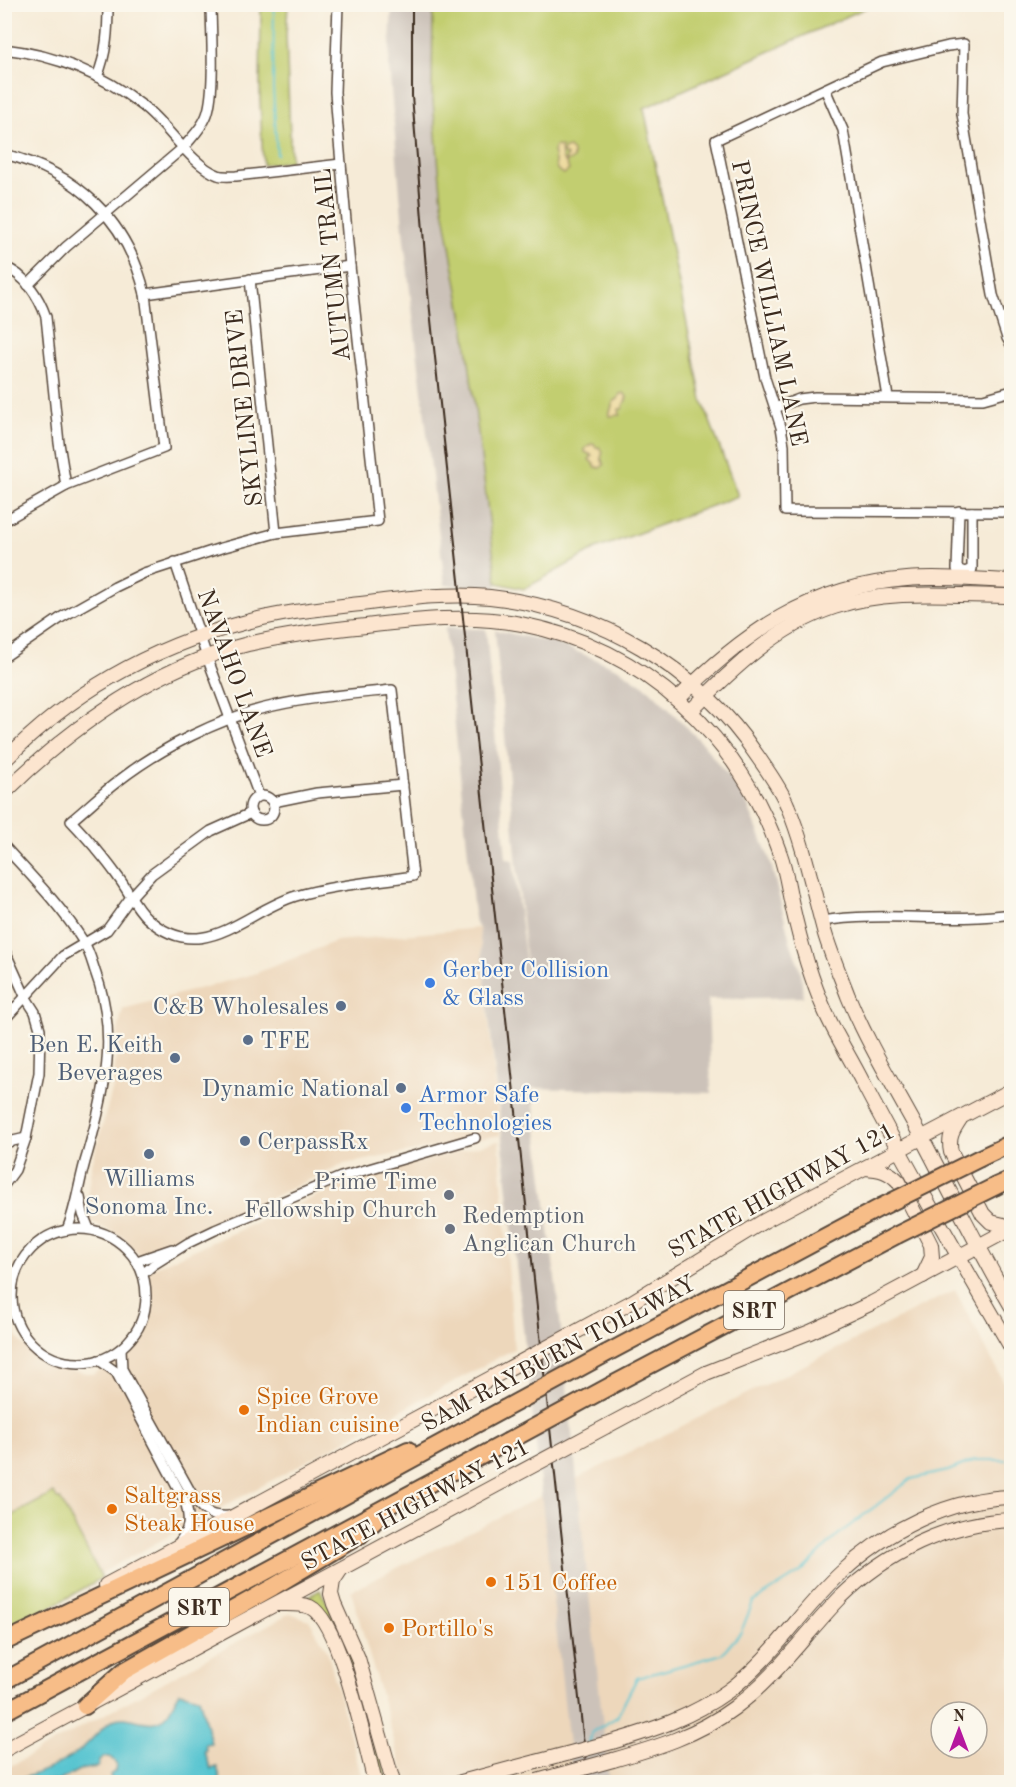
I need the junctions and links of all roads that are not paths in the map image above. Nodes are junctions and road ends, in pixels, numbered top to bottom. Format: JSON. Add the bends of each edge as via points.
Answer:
{"nodes":[{"id":1,"x":108,"y":4,"type":"edge"},
{"id":2,"x":211,"y":4,"type":"edge"},
{"id":3,"x":338,"y":4,"type":"edge"},
{"id":4,"x":4,"y":48,"type":"edge"},
{"id":5,"x":97,"y":77,"type":"junction"},
{"id":6,"x":825,"y":89,"type":"junction"},
{"id":7,"x":184,"y":147,"type":"junction"},
{"id":8,"x":4,"y":154,"type":"edge"},
{"id":9,"x":341,"y":164,"type":"junction"},
{"id":10,"x":105,"y":214,"type":"junction"},
{"id":11,"x":350,"y":266,"type":"junction"},
{"id":12,"x":4,"y":267,"type":"edge"},
{"id":13,"x":250,"y":279,"type":"junction"},
{"id":14,"x":28,"y":285,"type":"junction"},
{"id":15,"x":146,"y":294,"type":"junction"},
{"id":16,"x":1011,"y":346,"type":"edge"},
{"id":17,"x":1011,"y":391,"type":"edge"},
{"id":18,"x":888,"y":397,"type":"junction"},
{"id":19,"x":775,"y":408,"type":"junction"},
{"id":20,"x":66,"y":486,"type":"junction"},
{"id":21,"x":959,"y":511,"type":"junction"},
{"id":22,"x":972,"y":512,"type":"junction"},
{"id":23,"x":1011,"y":512,"type":"edge"},
{"id":24,"x":4,"y":520,"type":"edge"},
{"id":25,"x":276,"y":533,"type":"junction"},
{"id":26,"x":175,"y":562,"type":"junction"},
{"id":27,"x":965,"y":576,"type":"junction"},
{"id":28,"x":946,"y":579,"type":"junction"},
{"id":29,"x":1011,"y":581,"type":"edge"},
{"id":30,"x":946,"y":596,"type":"junction"},
{"id":31,"x":1011,"y":596,"type":"edge"},
{"id":32,"x":826,"y":602,"type":"junction"},
{"id":33,"x":201,"y":637,"type":"junction"},
{"id":34,"x":4,"y":657,"type":"edge"},
{"id":35,"x":207,"y":657,"type":"junction"},
{"id":36,"x":693,"y":684,"type":"junction"},
{"id":37,"x":707,"y":695,"type":"junction"},
{"id":38,"x":678,"y":699,"type":"junction"},
{"id":39,"x":691,"y":711,"type":"junction"},
{"id":40,"x":231,"y":719,"type":"junction"},
{"id":41,"x":4,"y":760,"type":"edge"},
{"id":42,"x":403,"y":785,"type":"junction"},
{"id":43,"x":4,"y":793,"type":"edge"},
{"id":44,"x":259,"y":796,"type":"junction"},
{"id":45,"x":273,"y":802,"type":"junction"},
{"id":46,"x":251,"y":813,"type":"junction"},
{"id":47,"x":4,"y":846,"type":"edge"},
{"id":48,"x":131,"y":897,"type":"junction"},
{"id":49,"x":1011,"y":914,"type":"edge"},
{"id":50,"x":822,"y":921,"type":"junction"},
{"id":51,"x":798,"y":928,"type":"junction"},
{"id":52,"x":85,"y":944,"type":"junction"},
{"id":53,"x":4,"y":949,"type":"edge"},
{"id":54,"x":26,"y":998,"type":"junction"},
{"id":55,"x":4,"y":1020,"type":"edge"},
{"id":56,"x":1011,"y":1090,"type":"edge"},
{"id":57,"x":961,"y":1118,"type":"junction"},
{"id":58,"x":922,"y":1137,"type":"junction"},
{"id":59,"x":26,"y":1138,"type":"junction"},
{"id":60,"x":475,"y":1138,"type":"dead end"},
{"id":61,"x":4,"y":1143,"type":"edge"},
{"id":62,"x":1011,"y":1143,"type":"edge"},
{"id":63,"x":897,"y":1150,"type":"junction"},
{"id":64,"x":865,"y":1168,"type":"junction"},
{"id":65,"x":1011,"y":1179,"type":"edge"},
{"id":66,"x":4,"y":1185,"type":"edge"},
{"id":67,"x":80,"y":1189,"type":"junction"},
{"id":68,"x":1011,"y":1227,"type":"edge"},
{"id":69,"x":89,"y":1229,"type":"junction"},
{"id":70,"x":67,"y":1230,"type":"junction"},
{"id":71,"x":189,"y":1243,"type":"junction"},
{"id":72,"x":978,"y":1246,"type":"junction"},
{"id":73,"x":959,"y":1257,"type":"junction"},
{"id":74,"x":137,"y":1260,"type":"junction"},
{"id":75,"x":143,"y":1274,"type":"junction"},
{"id":76,"x":923,"y":1276,"type":"junction"},
{"id":77,"x":13,"y":1279,"type":"junction"},
{"id":78,"x":4,"y":1287,"type":"edge"},
{"id":79,"x":4,"y":1307,"type":"edge"},
{"id":80,"x":1011,"y":1307,"type":"edge"},
{"id":81,"x":14,"y":1317,"type":"junction"},
{"id":82,"x":121,"y":1349,"type":"junction"},
{"id":83,"x":1011,"y":1349,"type":"edge"},
{"id":84,"x":99,"y":1360,"type":"junction"},
{"id":85,"x":463,"y":1431,"type":"junction"},
{"id":86,"x":1011,"y":1497,"type":"edge"},
{"id":87,"x":394,"y":1502,"type":"junction"},
{"id":88,"x":236,"y":1515,"type":"junction"},
{"id":89,"x":1011,"y":1520,"type":"edge"},
{"id":90,"x":173,"y":1550,"type":"junction"},
{"id":91,"x":341,"y":1569,"type":"junction"},
{"id":92,"x":835,"y":1579,"type":"junction"},
{"id":93,"x":847,"y":1592,"type":"junction"},
{"id":94,"x":276,"y":1604,"type":"junction"},
{"id":95,"x":4,"y":1641,"type":"edge"},
{"id":96,"x":4,"y":1681,"type":"edge"},
{"id":97,"x":85,"y":1706,"type":"junction"},
{"id":98,"x":4,"y":1712,"type":"edge"},
{"id":99,"x":4,"y":1750,"type":"edge"},
{"id":100,"x":534,"y":1781,"type":"edge"},
{"id":101,"x":375,"y":1782,"type":"edge"},
{"id":102,"x":393,"y":1782,"type":"edge"},
{"id":103,"x":461,"y":1782,"type":"edge"}],
"edges":[{"from":1,"to":5,"type":"street","via":[[107,42]]},
{"from":2,"to":7,"type":"street","via":[[211,96],[207,115]]},
{"from":3,"to":9,"type":"street","name":"AUTUMN TRAIL","via":[[335,92]]},
{"from":4,"to":5,"type":"street","via":[[60,59]]},
{"from":5,"to":7,"type":"street","via":[[145,107]]},
{"from":6,"to":16,"type":"street","via":[[882,62],[964,44],[962,114],[993,295]]},
{"from":6,"to":18,"type":"street","via":[[843,130]]},
{"from":6,"to":19,"type":"street","name":"PRINCE WILLIAM LANE","via":[[716,140],[765,378]]},
{"from":7,"to":9,"type":"street","via":[[204,168],[219,176]]},
{"from":7,"to":10,"type":"street"},
{"from":8,"to":10,"type":"street","via":[[55,172],[88,195]]},
{"from":9,"to":11,"type":"street","name":"AUTUMN TRAIL"},
{"from":10,"to":14,"type":"street"},
{"from":10,"to":15,"type":"street","via":[[128,243]]},
{"from":11,"to":13,"type":"street"},
{"from":11,"to":25,"type":"street","name":"AUTUMN TRAIL","via":[[378,521]]},
{"from":12,"to":14,"type":"street"},
{"from":13,"to":15,"type":"street"},
{"from":13,"to":25,"type":"street","name":"SKYLINE DRIVE"},
{"from":14,"to":20,"type":"street","via":[[46,316]]},
{"from":15,"to":20,"type":"street","via":[[164,448]]},
{"from":17,"to":18,"type":"street","via":[[984,399]]},
{"from":18,"to":19,"type":"street","via":[[815,397]]},
{"from":19,"to":21,"type":"street","name":"PRINCE WILLIAM LANE","via":[[784,445],[785,511]]},
{"from":20,"to":24,"type":"street"},
{"from":21,"to":22,"type":"street"},
{"from":21,"to":27,"type":"street","via":[[957,569]]},
{"from":22,"to":23,"type":"street"},
{"from":22,"to":27,"type":"street","via":[[972,569]]},
{"from":25,"to":26,"type":"street"},
{"from":26,"to":33,"type":"street","name":"NAVAHO LANE"},
{"from":26,"to":34,"type":"street","via":[[87,602]]},
{"from":27,"to":28,"type":"main road"},
{"from":27,"to":29,"type":"main road"},
{"from":28,"to":30,"type":"main road"},
{"from":28,"to":32,"type":"main road","via":[[868,583]]},
{"from":30,"to":31,"type":"main road"},
{"from":30,"to":32,"type":"main road"},
{"from":32,"to":36,"type":"main road","via":[[782,614],[730,651]]},
{"from":32,"to":37,"type":"main road","via":[[760,648]]},
{"from":33,"to":35,"type":"street","name":"NAVAHO LANE"},
{"from":33,"to":36,"type":"main road","via":[[300,610],[465,595],[492,597],[542,606],[616,632]]},
{"from":33,"to":41,"type":"main road","via":[[140,660],[104,681],[69,703]]},
{"from":35,"to":38,"type":"main road","via":[[304,633],[467,619],[520,624],[568,637],[615,656]]},
{"from":35,"to":40,"type":"street","name":"NAVAHO LANE"},
{"from":35,"to":43,"type":"main road","via":[[156,678],[116,702],[55,745]]},
{"from":36,"to":37,"type":"main road"},
{"from":36,"to":38,"type":"main road"},
{"from":37,"to":39,"type":"main road"},
{"from":37,"to":50,"type":"main road","via":[[741,730],[788,806],[811,873]]},
{"from":38,"to":39,"type":"main road"},
{"from":39,"to":51,"type":"main road","via":[[734,765],[759,805],[781,856]]},
{"from":40,"to":42,"type":"street","via":[[293,702],[392,690]]},
{"from":40,"to":44,"type":"street","name":"NAVAHO LANE"},
{"from":40,"to":48,"type":"street","via":[[177,743],[118,781],[71,821],[96,847]]},
{"from":42,"to":45,"type":"street"},
{"from":42,"to":48,"type":"street","via":[[413,876],[294,897],[210,937],[184,938],[163,930],[146,917]]},
{"from":44,"to":45,"type":"street","via":[[267,796]]},
{"from":44,"to":46,"type":"street","via":[[252,801]]},
{"from":45,"to":46,"type":"street","via":[[274,811],[269,818],[257,819]]},
{"from":46,"to":48,"type":"street","via":[[202,837],[152,874]]},
{"from":47,"to":52,"type":"street","via":[[49,894]]},
{"from":48,"to":52,"type":"street","via":[[107,930]]},
{"from":49,"to":50,"type":"street","via":[[852,916]]},
{"from":50,"to":51,"type":"main road"},
{"from":50,"to":58,"type":"main road","via":[[849,999]]},
{"from":51,"to":63,"type":"main road","via":[[825,1011]]},
{"from":52,"to":54,"type":"street","via":[[63,956]]},
{"from":52,"to":67,"type":"street","via":[[106,1010],[109,1050],[104,1092]]},
{"from":53,"to":54,"type":"street"},
{"from":54,"to":55,"type":"street"},
{"from":54,"to":59,"type":"street","via":[[40,1029],[39,1073]]},
{"from":56,"to":57,"type":"main road","name":"STATE HIGHWAY 121"},
{"from":57,"to":58,"type":"main road","name":"STATE HIGHWAY 121"},
{"from":57,"to":68,"type":"main road","via":[[951,1132],[951,1152],[983,1214],[991,1222]]},
{"from":58,"to":63,"type":"main road","name":"STATE HIGHWAY 121"},
{"from":58,"to":72,"type":"main road"},
{"from":59,"to":61,"type":"street"},
{"from":59,"to":66,"type":"street","via":[[15,1170]]},
{"from":60,"to":71,"type":"street","via":[[341,1177]]},
{"from":62,"to":85,"type":"highway","name":"SAM RAYBURN TOLLWAY","number":"SRT","bridge":true,"via":[[881,1207]]},
{"from":63,"to":64,"type":"main road","name":"STATE HIGHWAY 121"},
{"from":63,"to":73,"type":"main road"},
{"from":64,"to":76,"type":"main road","via":[[891,1173],[898,1182],[931,1245],[932,1257]]},
{"from":64,"to":88,"type":"main road","name":"STATE HIGHWAY 121","bridge":true,"via":[[764,1221],[630,1303]]},
{"from":65,"to":87,"type":"highway","number":"SRT","bridge":true,"via":[[897,1234]]},
{"from":67,"to":69,"type":"street"},
{"from":67,"to":70,"type":"street"},
{"from":68,"to":72,"type":"main road","name":"STATE HIGHWAY 121"},
{"from":69,"to":70,"type":"street"},
{"from":69,"to":74,"type":"street","via":[[121,1243]]},
{"from":70,"to":77,"type":"street","via":[[45,1237],[31,1248]]},
{"from":71,"to":74,"type":"street"},
{"from":71,"to":75,"type":"street"},
{"from":72,"to":73,"type":"main road","name":"STATE HIGHWAY 121"},
{"from":72,"to":80,"type":"main road"},
{"from":73,"to":76,"type":"main road","name":"STATE HIGHWAY 121"},
{"from":73,"to":83,"type":"main road"},
{"from":74,"to":75,"type":"street"},
{"from":75,"to":82,"type":"street","via":[[145,1311],[140,1326]]},
{"from":76,"to":91,"type":"main road","name":"STATE HIGHWAY 121","bridge":true,"via":[[810,1332],[706,1373]]},
{"from":77,"to":78,"type":"street"},
{"from":77,"to":81,"type":"street"},
{"from":79,"to":81,"type":"street"},
{"from":81,"to":84,"type":"street","via":[[31,1343],[57,1360]]},
{"from":82,"to":84,"type":"street"},
{"from":82,"to":88,"type":"street","via":[[122,1369],[195,1500],[204,1512]]},
{"from":84,"to":90,"type":"street","via":[[116,1372],[186,1504],[190,1519],[186,1534]]},
{"from":85,"to":95,"type":"highway","via":[[414,1447],[339,1481]]},
{"from":85,"to":96,"type":"highway","name":"SAM RAYBURN TOLLWAY","number":"SRT"},
{"from":86,"to":92,"type":"main road","via":[[949,1508],[896,1532]]},
{"from":87,"to":97,"type":"highway","via":[[360,1535],[124,1671]]},
{"from":87,"to":98,"type":"highway","number":"SRT"},
{"from":88,"to":90,"type":"main road","name":"STATE HIGHWAY 121"},
{"from":89,"to":93,"type":"main road","via":[[975,1524],[919,1542]]},
{"from":90,"to":95,"type":"main road","name":"STATE HIGHWAY 121"},
{"from":91,"to":94,"type":"main road","name":"STATE HIGHWAY 121"},
{"from":91,"to":102,"type":"main road","via":[[331,1594],[358,1658]]},
{"from":92,"to":93,"type":"main road"},
{"from":92,"to":103,"type":"main road","bridge":true,"via":[[770,1651],[703,1707],[650,1731]]},
{"from":93,"to":100,"type":"main road","bridge":true,"via":[[776,1671],[733,1710],[683,1737]]},
{"from":94,"to":97,"type":"main road","name":"STATE HIGHWAY 121"},
{"from":94,"to":101,"type":"main road","via":[[310,1607],[318,1613],[334,1641]]},
{"from":97,"to":99,"type":"main road","name":"STATE HIGHWAY 121"}]}
